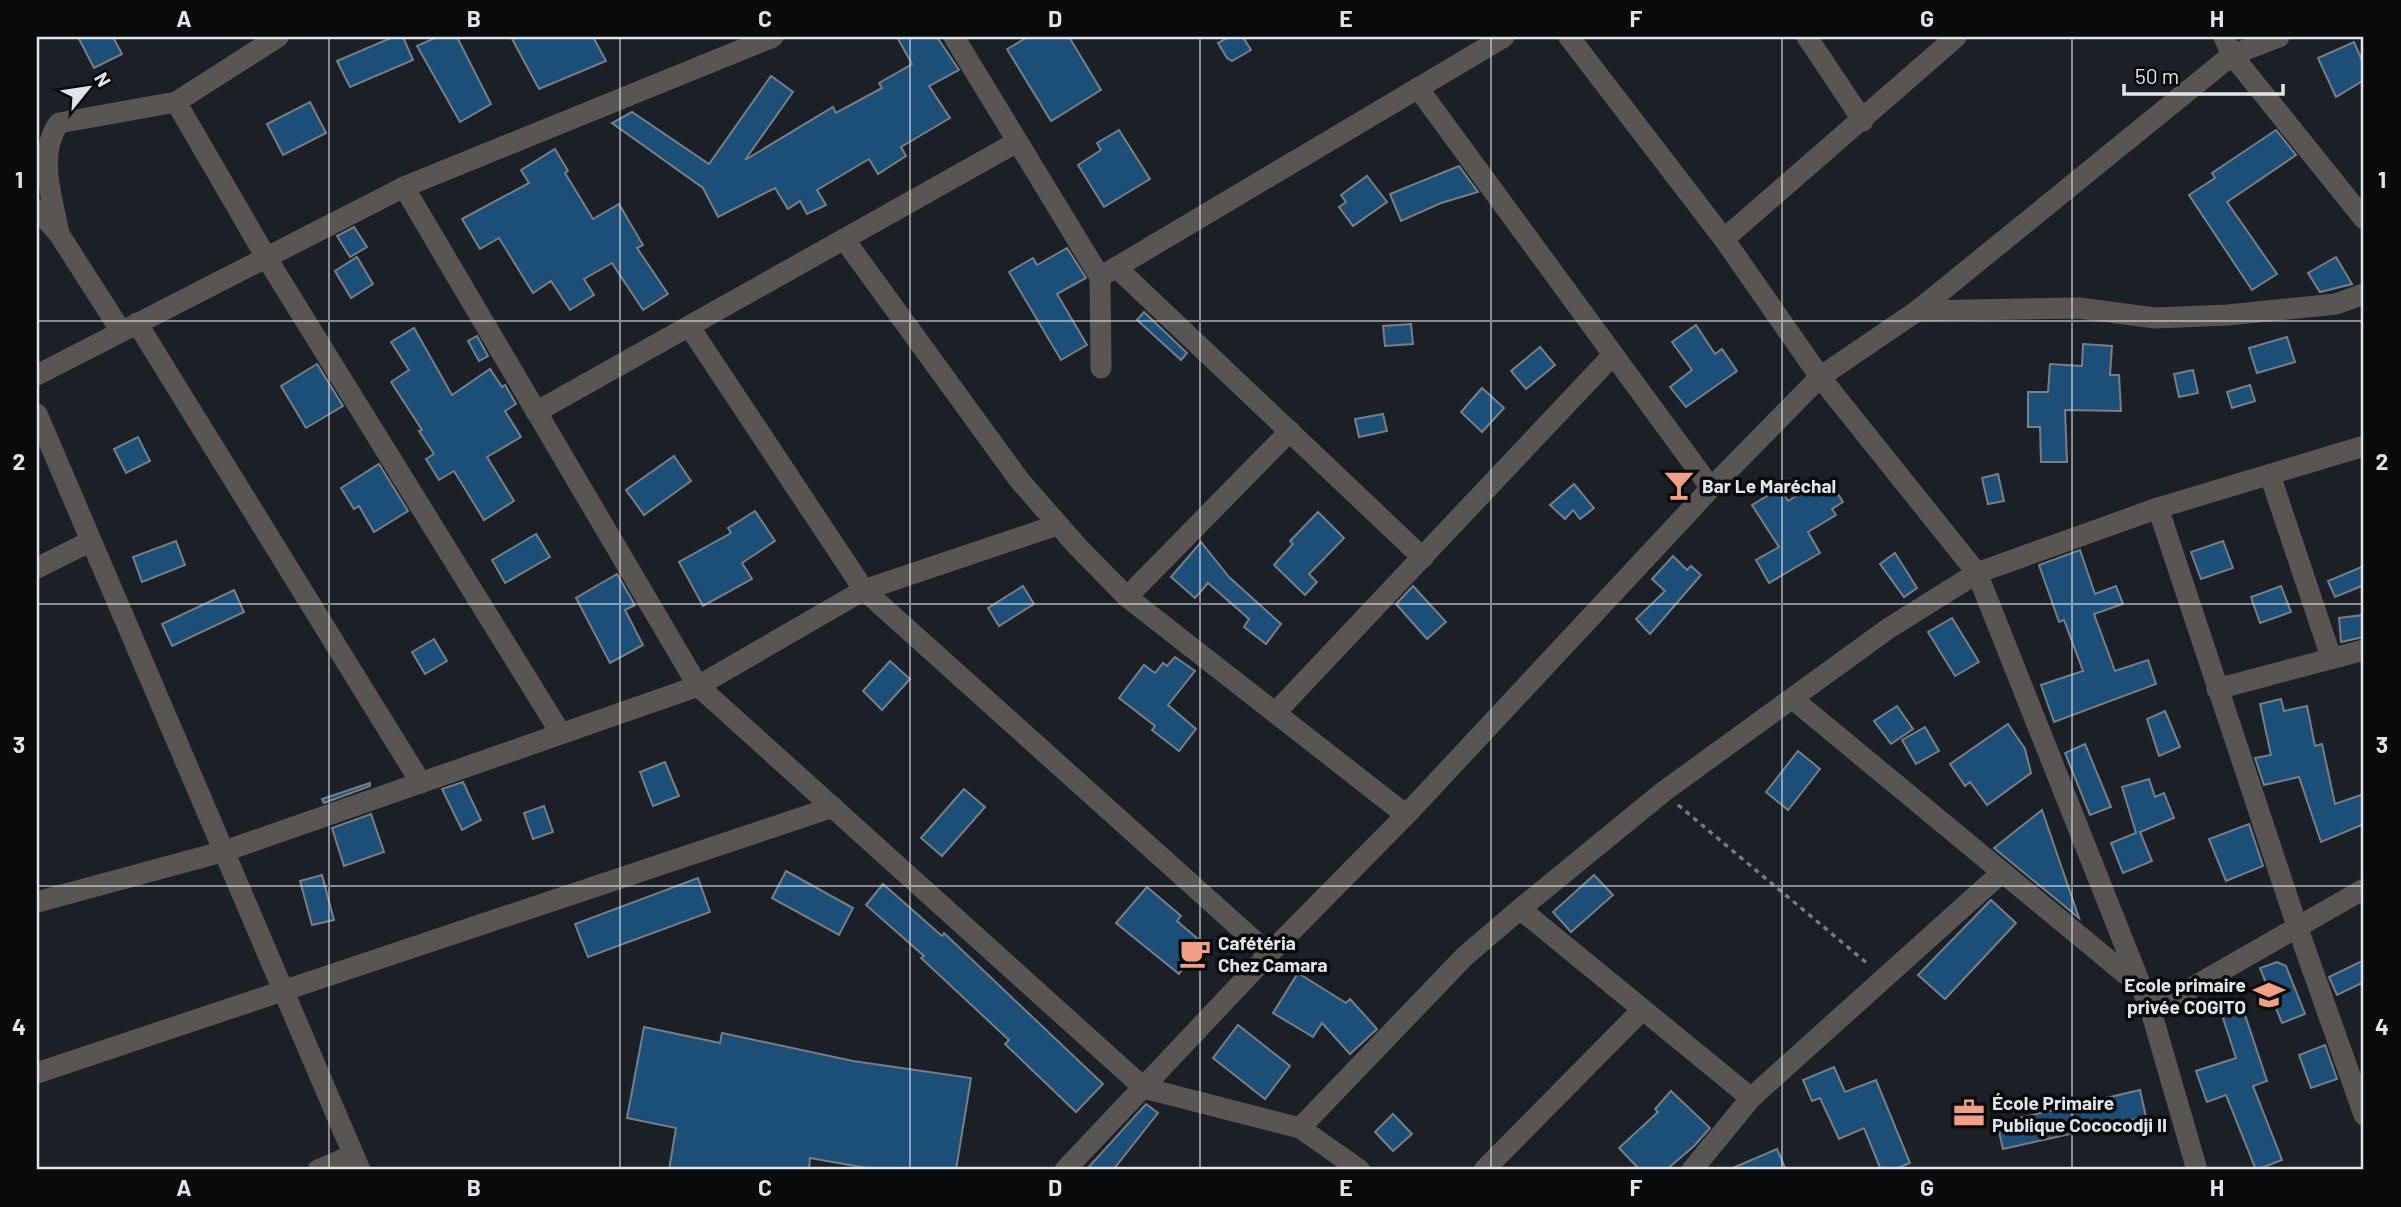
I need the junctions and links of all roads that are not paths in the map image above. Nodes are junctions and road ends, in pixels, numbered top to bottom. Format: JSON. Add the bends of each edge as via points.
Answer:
{"nodes":[{"id":1,"x":278,"y":37,"type":"edge"},
{"id":2,"x":954,"y":37,"type":"edge"},
{"id":3,"x":1504,"y":37,"type":"edge"},
{"id":4,"x":1569,"y":37,"type":"edge"},
{"id":5,"x":1807,"y":37,"type":"edge"},
{"id":6,"x":1956,"y":37,"type":"edge"},
{"id":7,"x":2279,"y":37,"type":"edge"},
{"id":8,"x":761,"y":39,"type":"edge"},
{"id":9,"x":2228,"y":46,"type":"edge"},
{"id":10,"x":1418,"y":88,"type":"junction"},
{"id":11,"x":176,"y":102,"type":"junction"},
{"id":12,"x":1863,"y":121,"type":"junction"},
{"id":13,"x":1017,"y":142,"type":"junction"},
{"id":14,"x":404,"y":187,"type":"junction"},
{"id":15,"x":37,"y":209,"type":"edge"},
{"id":16,"x":2364,"y":219,"type":"edge"},
{"id":17,"x":59,"y":234,"type":"junction"},
{"id":18,"x":844,"y":239,"type":"junction"},
{"id":19,"x":1724,"y":239,"type":"junction"},
{"id":20,"x":266,"y":257,"type":"junction"},
{"id":21,"x":1108,"y":272,"type":"junction"},
{"id":22,"x":2364,"y":294,"type":"edge"},
{"id":23,"x":1917,"y":311,"type":"junction"},
{"id":24,"x":689,"y":326,"type":"junction"},
{"id":25,"x":129,"y":327,"type":"junction"},
{"id":26,"x":1613,"y":355,"type":"junction"},
{"id":27,"x":1101,"y":368,"type":"dead end"},
{"id":28,"x":37,"y":374,"type":"edge"},
{"id":29,"x":1820,"y":377,"type":"junction"},
{"id":30,"x":536,"y":412,"type":"junction"},
{"id":31,"x":37,"y":414,"type":"edge"},
{"id":32,"x":1290,"y":432,"type":"junction"},
{"id":33,"x":2364,"y":446,"type":"edge"},
{"id":34,"x":2270,"y":475,"type":"junction"},
{"id":35,"x":1711,"y":488,"type":"junction"},
{"id":36,"x":2158,"y":509,"type":"junction"},
{"id":37,"x":1057,"y":525,"type":"junction"},
{"id":38,"x":89,"y":541,"type":"junction"},
{"id":39,"x":1423,"y":558,"type":"junction"},
{"id":40,"x":37,"y":568,"type":"edge"},
{"id":41,"x":1977,"y":573,"type":"junction"},
{"id":42,"x":864,"y":590,"type":"junction"},
{"id":43,"x":1127,"y":597,"type":"junction"},
{"id":44,"x":2364,"y":650,"type":"edge"},
{"id":45,"x":2331,"y":657,"type":"junction"},
{"id":46,"x":698,"y":686,"type":"junction"},
{"id":47,"x":2217,"y":689,"type":"junction"},
{"id":48,"x":1794,"y":700,"type":"junction"},
{"id":49,"x":1277,"y":711,"type":"junction"},
{"id":50,"x":560,"y":732,"type":"junction"},
{"id":51,"x":421,"y":783,"type":"junction"},
{"id":52,"x":833,"y":807,"type":"junction"},
{"id":53,"x":1406,"y":815,"type":"junction"},
{"id":54,"x":225,"y":851,"type":"junction"},
{"id":55,"x":2000,"y":874,"type":"junction"},
{"id":56,"x":2364,"y":889,"type":"edge"},
{"id":57,"x":37,"y":902,"type":"edge"},
{"id":58,"x":1520,"y":909,"type":"junction"},
{"id":59,"x":2297,"y":926,"type":"junction"},
{"id":60,"x":1269,"y":954,"type":"junction"},
{"id":61,"x":2140,"y":986,"type":"junction"},
{"id":62,"x":282,"y":991,"type":"junction"},
{"id":63,"x":1641,"y":1011,"type":"junction"},
{"id":64,"x":2151,"y":1011,"type":"junction"},
{"id":65,"x":37,"y":1073,"type":"edge"},
{"id":66,"x":2359,"y":1077,"type":"edge"},
{"id":67,"x":1144,"y":1088,"type":"junction"},
{"id":68,"x":1751,"y":1098,"type":"junction"},
{"id":69,"x":2364,"y":1115,"type":"edge"},
{"id":70,"x":1300,"y":1128,"type":"junction"},
{"id":71,"x":357,"y":1162,"type":"edge"},
{"id":72,"x":318,"y":1170,"type":"edge"},
{"id":73,"x":1065,"y":1170,"type":"edge"},
{"id":74,"x":1360,"y":1170,"type":"edge"},
{"id":75,"x":1484,"y":1170,"type":"edge"},
{"id":76,"x":1692,"y":1170,"type":"edge"},
{"id":77,"x":2197,"y":1170,"type":"edge"}],
"edges":[{"from":1,"to":11,"type":"street"},
{"from":2,"to":13,"type":"street"},
{"from":3,"to":10,"type":"street"},
{"from":4,"to":19,"type":"street"},
{"from":5,"to":12,"type":"street"},
{"from":6,"to":12,"type":"street"},
{"from":7,"to":9,"type":"street"},
{"from":8,"to":14,"type":"street"},
{"from":9,"to":16,"type":"street"},
{"from":9,"to":23,"type":"street"},
{"from":10,"to":21,"type":"street"},
{"from":10,"to":26,"type":"street"},
{"from":11,"to":17,"type":"street","via":[[59,124],[46,154]]},
{"from":11,"to":20,"type":"street"},
{"from":12,"to":19,"type":"street"},
{"from":13,"to":18,"type":"street"},
{"from":13,"to":21,"type":"street"},
{"from":14,"to":20,"type":"street"},
{"from":14,"to":30,"type":"street"},
{"from":15,"to":17,"type":"street"},
{"from":17,"to":25,"type":"street"},
{"from":18,"to":24,"type":"street"},
{"from":18,"to":37,"type":"street"},
{"from":19,"to":29,"type":"street"},
{"from":20,"to":25,"type":"street"},
{"from":20,"to":50,"type":"street"},
{"from":21,"to":27,"type":"street"},
{"from":21,"to":32,"type":"street"},
{"from":22,"to":23,"type":"street","via":[[2336,304],[2155,318],[2079,308]]},
{"from":23,"to":29,"type":"street"},
{"from":24,"to":30,"type":"street"},
{"from":24,"to":42,"type":"street"},
{"from":25,"to":28,"type":"street"},
{"from":25,"to":51,"type":"street"},
{"from":26,"to":35,"type":"street"},
{"from":26,"to":39,"type":"street"},
{"from":29,"to":35,"type":"street"},
{"from":29,"to":41,"type":"street"},
{"from":30,"to":46,"type":"street"},
{"from":31,"to":38,"type":"street"},
{"from":32,"to":39,"type":"street"},
{"from":32,"to":43,"type":"street"},
{"from":33,"to":34,"type":"street"},
{"from":34,"to":36,"type":"street"},
{"from":34,"to":45,"type":"street"},
{"from":35,"to":53,"type":"street"},
{"from":36,"to":41,"type":"street"},
{"from":36,"to":47,"type":"street"},
{"from":37,"to":42,"type":"street"},
{"from":37,"to":43,"type":"street"},
{"from":38,"to":40,"type":"street"},
{"from":38,"to":54,"type":"street"},
{"from":39,"to":49,"type":"street"},
{"from":41,"to":48,"type":"street","via":[[1889,628]]},
{"from":41,"to":61,"type":"street"},
{"from":42,"to":46,"type":"street"},
{"from":42,"to":60,"type":"street"},
{"from":43,"to":49,"type":"street"},
{"from":44,"to":45,"type":"street"},
{"from":45,"to":47,"type":"street"},
{"from":46,"to":50,"type":"street"},
{"from":46,"to":52,"type":"street"},
{"from":47,"to":59,"type":"street"},
{"from":48,"to":55,"type":"street"},
{"from":48,"to":58,"type":"street","via":[[1662,792]]},
{"from":49,"to":53,"type":"street"},
{"from":50,"to":51,"type":"street"},
{"from":51,"to":54,"type":"street"},
{"from":52,"to":62,"type":"street"},
{"from":52,"to":67,"type":"street"},
{"from":53,"to":60,"type":"street"},
{"from":54,"to":57,"type":"street"},
{"from":54,"to":62,"type":"street"},
{"from":55,"to":61,"type":"street"},
{"from":55,"to":68,"type":"street"},
{"from":56,"to":59,"type":"street"},
{"from":58,"to":63,"type":"street"},
{"from":58,"to":70,"type":"street","via":[[1465,956]]},
{"from":59,"to":64,"type":"street"},
{"from":59,"to":66,"type":"street"},
{"from":60,"to":67,"type":"street"},
{"from":61,"to":64,"type":"street"},
{"from":62,"to":65,"type":"street"},
{"from":62,"to":71,"type":"street"},
{"from":63,"to":68,"type":"street"},
{"from":63,"to":75,"type":"street"},
{"from":64,"to":77,"type":"street"},
{"from":66,"to":69,"type":"street"},
{"from":67,"to":70,"type":"street"},
{"from":67,"to":73,"type":"street"},
{"from":68,"to":76,"type":"street"},
{"from":70,"to":74,"type":"street"},
{"from":71,"to":72,"type":"street"}]}
